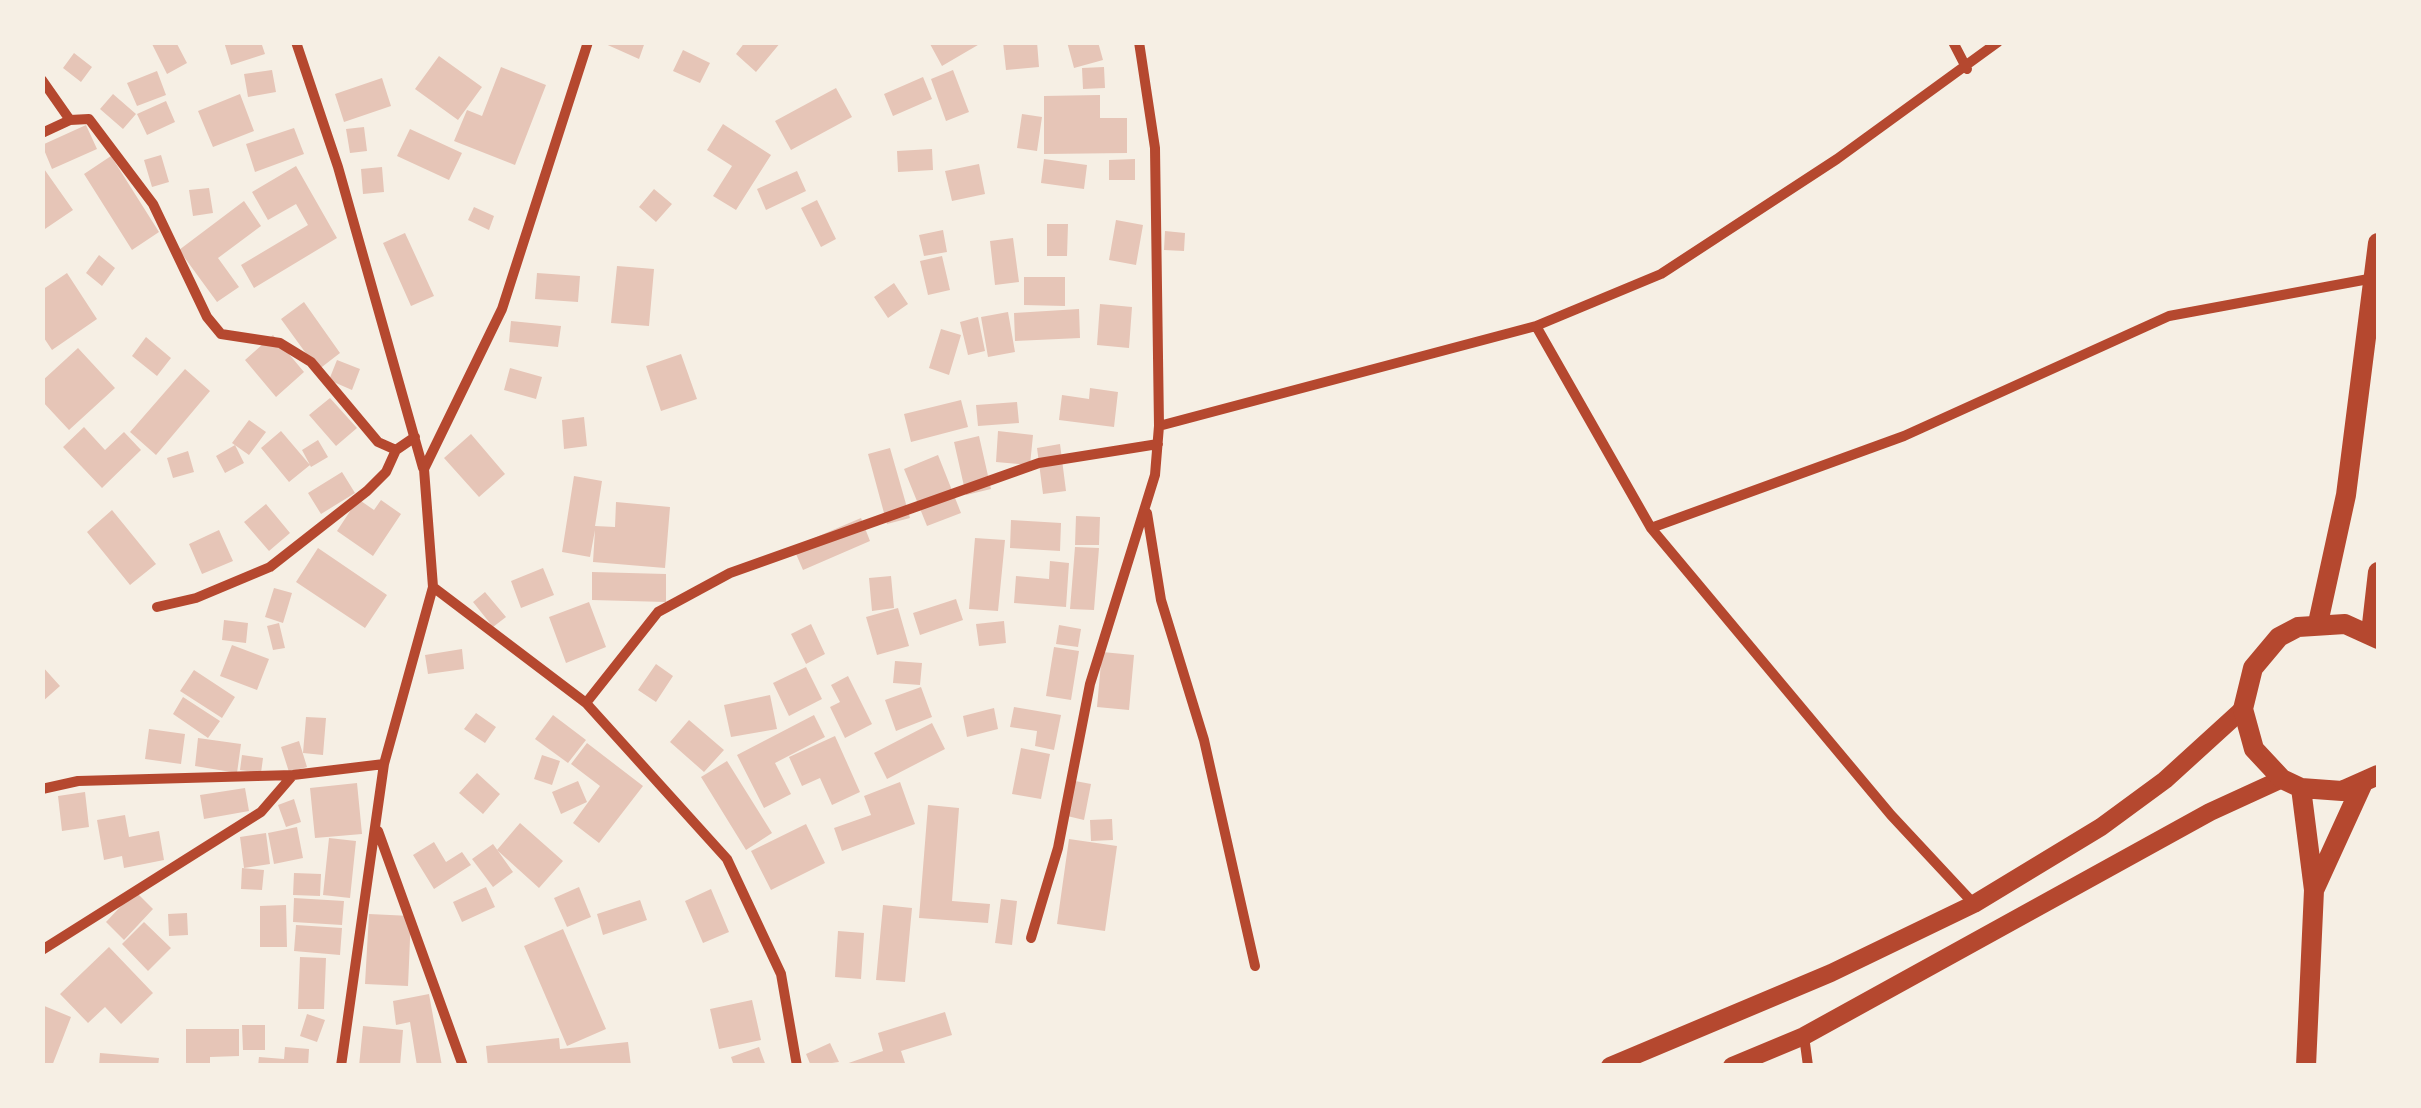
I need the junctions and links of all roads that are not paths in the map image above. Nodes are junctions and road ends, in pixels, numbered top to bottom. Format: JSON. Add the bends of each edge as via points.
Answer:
{"nodes":[{"id":1,"x":296,"y":42,"type":"edge"},
{"id":2,"x":588,"y":42,"type":"edge"},
{"id":3,"x":1139,"y":42,"type":"edge"},
{"id":4,"x":1952,"y":42,"type":"edge"},
{"id":5,"x":1998,"y":42,"type":"edge"},
{"id":6,"x":1966,"y":69,"type":"junction"},
{"id":7,"x":42,"y":80,"type":"edge"},
{"id":8,"x":70,"y":120,"type":"junction"},
{"id":9,"x":42,"y":134,"type":"edge"},
{"id":10,"x":2378,"y":243,"type":"edge"},
{"id":11,"x":2374,"y":278,"type":"junction"},
{"id":12,"x":1536,"y":326,"type":"junction"},
{"id":13,"x":1159,"y":426,"type":"junction"},
{"id":14,"x":415,"y":438,"type":"junction"},
{"id":15,"x":1158,"y":444,"type":"junction"},
{"id":16,"x":396,"y":450,"type":"junction"},
{"id":17,"x":424,"y":469,"type":"junction"},
{"id":18,"x":1146,"y":507,"type":"junction"},
{"id":19,"x":1651,"y":528,"type":"junction"},
{"id":20,"x":2378,"y":572,"type":"edge"},
{"id":21,"x":433,"y":586,"type":"junction"},
{"id":22,"x":156,"y":607,"type":"dead end"},
{"id":23,"x":2318,"y":622,"type":"junction"},
{"id":24,"x":2374,"y":636,"type":"edge"},
{"id":25,"x":586,"y":703,"type":"junction"},
{"id":26,"x":2243,"y":709,"type":"junction"},
{"id":27,"x":384,"y":764,"type":"junction"},
{"id":28,"x":293,"y":775,"type":"junction"},
{"id":29,"x":2370,"y":780,"type":"edge"},
{"id":30,"x":2292,"y":783,"type":"junction"},
{"id":31,"x":42,"y":790,"type":"edge"},
{"id":32,"x":377,"y":828,"type":"junction"},
{"id":33,"x":2314,"y":890,"type":"junction"},
{"id":34,"x":1974,"y":904,"type":"junction"},
{"id":35,"x":1031,"y":938,"type":"dead end"},
{"id":36,"x":42,"y":950,"type":"edge"},
{"id":37,"x":1255,"y":966,"type":"dead end"},
{"id":38,"x":1804,"y":1036,"type":"junction"},
{"id":39,"x":340,"y":1066,"type":"edge"},
{"id":40,"x":463,"y":1066,"type":"edge"},
{"id":41,"x":797,"y":1066,"type":"edge"},
{"id":42,"x":1610,"y":1066,"type":"edge"},
{"id":43,"x":1732,"y":1066,"type":"edge"},
{"id":44,"x":1808,"y":1066,"type":"edge"},
{"id":45,"x":2306,"y":1066,"type":"edge"}],
"edges":[{"from":1,"to":14,"type":"street"},
{"from":2,"to":17,"type":"street","via":[[502,308]]},
{"from":3,"to":13,"type":"street","via":[[1155,148]]},
{"from":4,"to":6,"type":"street"},
{"from":5,"to":6,"type":"street"},
{"from":6,"to":12,"type":"street","via":[[1661,274]]},
{"from":7,"to":8,"type":"street"},
{"from":8,"to":9,"type":"street"},
{"from":8,"to":16,"type":"street","via":[[89,119],[153,204],[221,334],[280,343],[311,362],[378,442]]},
{"from":10,"to":11,"type":"main road"},
{"from":11,"to":19,"type":"street","via":[[2169,316],[1904,436]]},
{"from":11,"to":23,"type":"main road","via":[[2346,495]]},
{"from":12,"to":13,"type":"street"},
{"from":12,"to":19,"type":"street"},
{"from":13,"to":15,"type":"street"},
{"from":14,"to":16,"type":"street"},
{"from":14,"to":17,"type":"street"},
{"from":15,"to":18,"type":"street"},
{"from":15,"to":25,"type":"street","via":[[1039,463],[730,573],[658,612]]},
{"from":16,"to":22,"type":"street","via":[[367,491],[270,567]]},
{"from":17,"to":21,"type":"street"},
{"from":18,"to":35,"type":"street","via":[[1090,684],[1058,848]]},
{"from":18,"to":37,"type":"street","via":[[1161,600],[1204,740]]},
{"from":19,"to":34,"type":"street"},
{"from":20,"to":24,"type":"main road"},
{"from":21,"to":25,"type":"street"},
{"from":21,"to":27,"type":"street"},
{"from":23,"to":24,"type":"main road"},
{"from":23,"to":26,"type":"main road","via":[[2298,627],[2264,651],[2245,688]]},
{"from":25,"to":41,"type":"street","via":[[727,859],[781,974]]},
{"from":26,"to":30,"type":"main road","via":[[2254,749]]},
{"from":26,"to":34,"type":"street","via":[[2101,827]]},
{"from":27,"to":28,"type":"street"},
{"from":27,"to":32,"type":"street"},
{"from":28,"to":31,"type":"street","via":[[176,775]]},
{"from":28,"to":36,"type":"street","via":[[261,812]]},
{"from":29,"to":30,"type":"main road","via":[[2342,791]]},
{"from":29,"to":33,"type":"main road"},
{"from":30,"to":33,"type":"main road"},
{"from":30,"to":38,"type":"street","via":[[2210,812]]},
{"from":32,"to":39,"type":"street"},
{"from":32,"to":40,"type":"street"},
{"from":33,"to":45,"type":"main road"},
{"from":34,"to":42,"type":"street"},
{"from":38,"to":43,"type":"street"},
{"from":38,"to":44,"type":"street"}]}
